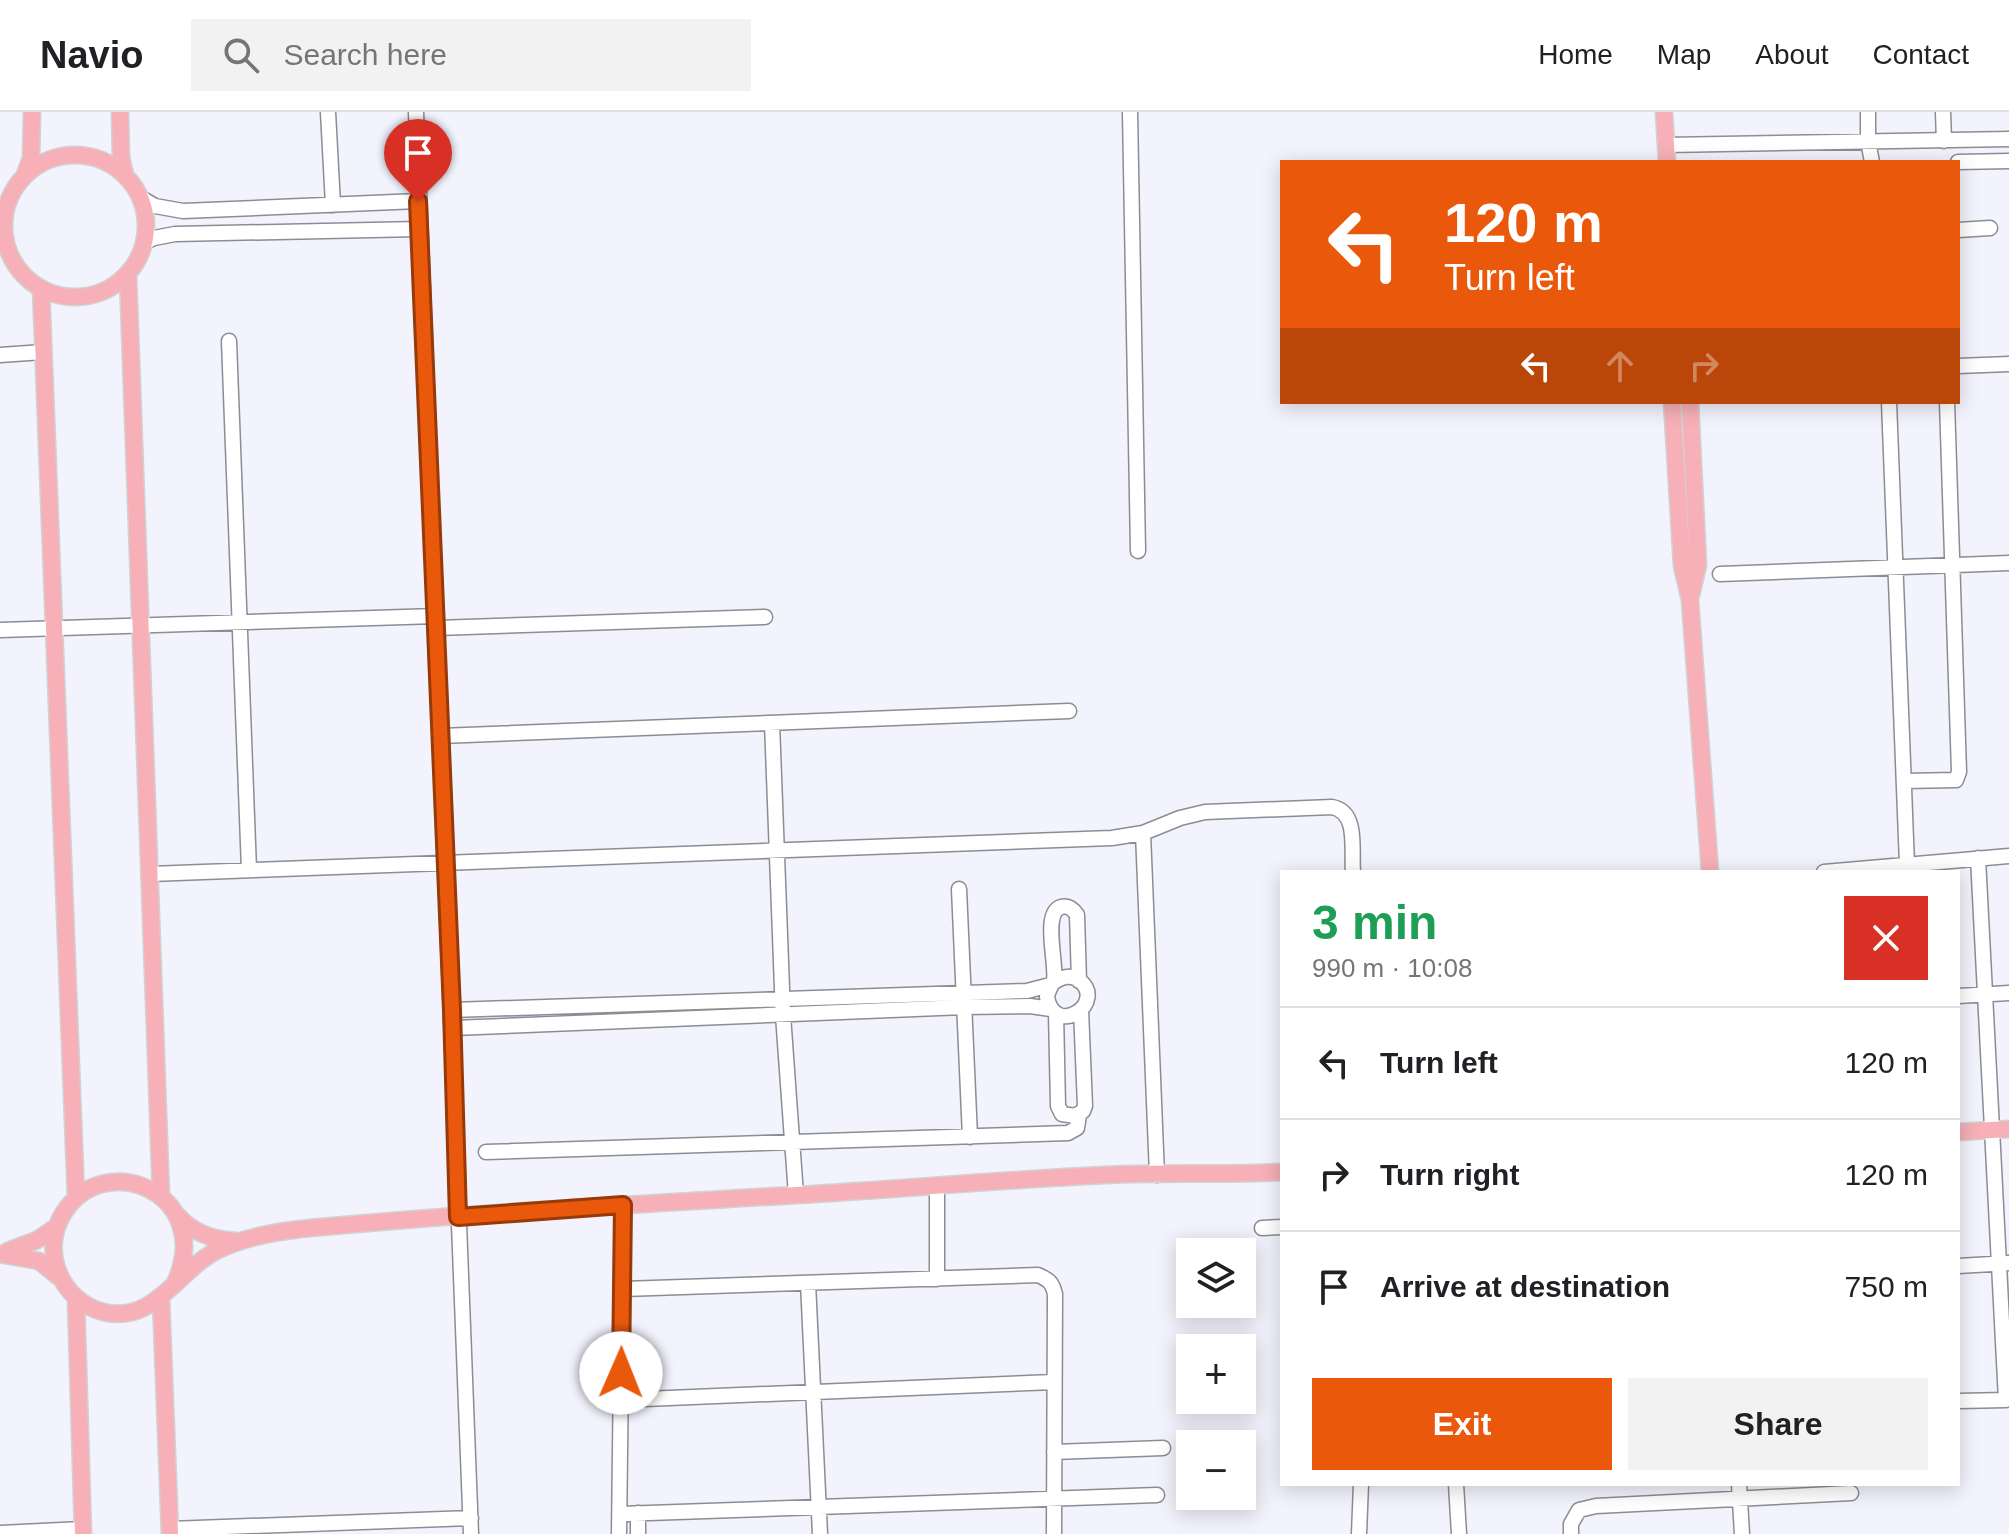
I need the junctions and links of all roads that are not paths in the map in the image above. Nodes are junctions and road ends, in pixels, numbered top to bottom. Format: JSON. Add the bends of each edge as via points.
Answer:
{"nodes":[{"id":1,"x":32,"y":112,"type":"edge"},
{"id":2,"x":120,"y":112,"type":"edge"},
{"id":3,"x":328,"y":112,"type":"edge"},
{"id":4,"x":416,"y":112,"type":"edge"},
{"id":5,"x":1130,"y":112,"type":"edge"},
{"id":6,"x":1664,"y":112,"type":"edge"},
{"id":7,"x":1868,"y":112,"type":"edge"},
{"id":8,"x":1943,"y":112,"type":"edge"},
{"id":9,"x":2009,"y":139,"type":"edge"},
{"id":10,"x":1868,"y":141,"type":"junction"},
{"id":11,"x":1944,"y":141,"type":"junction"},
{"id":12,"x":1961,"y":141,"type":"junction"},
{"id":13,"x":1667,"y":153,"type":"edge"},
{"id":14,"x":1872,"y":160,"type":"edge"},
{"id":15,"x":2009,"y":161,"type":"edge"},
{"id":16,"x":1960,"y":162,"type":"edge"},
{"id":17,"x":125,"y":175,"type":"junction"},
{"id":18,"x":24,"y":177,"type":"junction"},
{"id":19,"x":141,"y":198,"type":"junction"},
{"id":20,"x":418,"y":201,"type":"junction"},
{"id":21,"x":333,"y":205,"type":"junction"},
{"id":22,"x":3,"y":213,"type":"edge"},
{"id":23,"x":1990,"y":228,"type":"dead end"},
{"id":24,"x":419,"y":229,"type":"junction"},
{"id":25,"x":1960,"y":230,"type":"edge"},
{"id":26,"x":145,"y":242,"type":"junction"},
{"id":27,"x":3,"y":244,"type":"edge"},
{"id":28,"x":128,"y":276,"type":"junction"},
{"id":29,"x":41,"y":288,"type":"junction"},
{"id":30,"x":229,"y":341,"type":"dead end"},
{"id":31,"x":43,"y":352,"type":"junction"},
{"id":32,"x":0,"y":355,"type":"edge"},
{"id":33,"x":2009,"y":364,"type":"edge"},
{"id":34,"x":1960,"y":366,"type":"edge"},
{"id":35,"x":1672,"y":404,"type":"edge"},
{"id":36,"x":1690,"y":404,"type":"edge"},
{"id":37,"x":1889,"y":404,"type":"edge"},
{"id":38,"x":1947,"y":404,"type":"edge"},
{"id":39,"x":1138,"y":551,"type":"dead end"},
{"id":40,"x":2009,"y":563,"type":"edge"},
{"id":41,"x":1952,"y":565,"type":"junction"},
{"id":42,"x":1896,"y":566,"type":"junction"},
{"id":43,"x":1720,"y":574,"type":"dead end"},
{"id":44,"x":1690,"y":600,"type":"junction"},
{"id":45,"x":765,"y":617,"type":"dead end"},
{"id":46,"x":240,"y":622,"type":"junction"},
{"id":47,"x":436,"y":622,"type":"junction"},
{"id":48,"x":141,"y":626,"type":"junction"},
{"id":49,"x":54,"y":628,"type":"junction"},
{"id":50,"x":0,"y":630,"type":"edge"},
{"id":51,"x":1069,"y":711,"type":"dead end"},
{"id":52,"x":772,"y":723,"type":"junction"},
{"id":53,"x":441,"y":736,"type":"junction"},
{"id":54,"x":1904,"y":781,"type":"junction"},
{"id":55,"x":1143,"y":833,"type":"junction"},
{"id":56,"x":778,"y":850,"type":"junction"},
{"id":57,"x":2009,"y":856,"type":"edge"},
{"id":58,"x":1978,"y":858,"type":"junction"},
{"id":59,"x":446,"y":862,"type":"junction"},
{"id":60,"x":1907,"y":865,"type":"junction"},
{"id":61,"x":249,"y":870,"type":"junction"},
{"id":62,"x":1353,"y":870,"type":"edge"},
{"id":63,"x":1710,"y":870,"type":"edge"},
{"id":64,"x":1848,"y":870,"type":"edge"},
{"id":65,"x":150,"y":874,"type":"junction"},
{"id":66,"x":959,"y":889,"type":"dead end"},
{"id":67,"x":1079,"y":981,"type":"junction"},
{"id":68,"x":1052,"y":983,"type":"junction"},
{"id":69,"x":2009,"y":993,"type":"edge"},
{"id":70,"x":1986,"y":994,"type":"junction"},
{"id":71,"x":1960,"y":996,"type":"edge"},
{"id":72,"x":964,"y":1000,"type":"junction"},
{"id":73,"x":588,"y":1007,"type":"junction"},
{"id":74,"x":783,"y":1007,"type":"junction"},
{"id":75,"x":452,"y":1010,"type":"junction"},
{"id":76,"x":1081,"y":1010,"type":"junction"},
{"id":77,"x":1053,"y":1011,"type":"junction"},
{"id":78,"x":588,"y":1024,"type":"junction"},
{"id":79,"x":453,"y":1028,"type":"junction"},
{"id":80,"x":1079,"y":1115,"type":"junction"},
{"id":81,"x":2001,"y":1130,"type":"edge"},
{"id":82,"x":1960,"y":1132,"type":"edge"},
{"id":83,"x":970,"y":1137,"type":"junction"},
{"id":84,"x":792,"y":1142,"type":"junction"},
{"id":85,"x":486,"y":1152,"type":"dead end"},
{"id":86,"x":1280,"y":1172,"type":"edge"},
{"id":87,"x":1157,"y":1175,"type":"junction"},
{"id":88,"x":937,"y":1186,"type":"junction"},
{"id":89,"x":796,"y":1195,"type":"junction"},
{"id":90,"x":161,"y":1196,"type":"junction"},
{"id":91,"x":76,"y":1198,"type":"junction"},
{"id":92,"x":623,"y":1205,"type":"junction"},
{"id":93,"x":175,"y":1213,"type":"junction"},
{"id":94,"x":458,"y":1217,"type":"junction"},
{"id":95,"x":56,"y":1227,"type":"junction"},
{"id":96,"x":1280,"y":1227,"type":"edge"},
{"id":97,"x":1262,"y":1228,"type":"dead end"},
{"id":98,"x":245,"y":1240,"type":"junction"},
{"id":99,"x":0,"y":1253,"type":"edge"},
{"id":100,"x":2004,"y":1263,"type":"edge"},
{"id":101,"x":1960,"y":1266,"type":"edge"},
{"id":102,"x":60,"y":1278,"type":"junction"},
{"id":103,"x":937,"y":1279,"type":"junction"},
{"id":104,"x":175,"y":1283,"type":"junction"},
{"id":105,"x":808,"y":1283,"type":"junction"},
{"id":106,"x":623,"y":1289,"type":"junction"},
{"id":107,"x":76,"y":1298,"type":"junction"},
{"id":108,"x":161,"y":1299,"type":"junction"},
{"id":109,"x":2007,"y":1348,"type":"edge"},
{"id":110,"x":1054,"y":1382,"type":"junction"},
{"id":111,"x":814,"y":1391,"type":"junction"},
{"id":112,"x":621,"y":1400,"type":"junction"},
{"id":113,"x":2007,"y":1400,"type":"edge"},
{"id":114,"x":1960,"y":1401,"type":"edge"},
{"id":115,"x":1163,"y":1448,"type":"dead end"},
{"id":116,"x":1054,"y":1452,"type":"junction"},
{"id":117,"x":1361,"y":1486,"type":"edge"},
{"id":118,"x":1456,"y":1486,"type":"edge"},
{"id":119,"x":1739,"y":1491,"type":"edge"},
{"id":120,"x":1851,"y":1493,"type":"dead end"},
{"id":121,"x":1157,"y":1495,"type":"dead end"},
{"id":122,"x":1054,"y":1498,"type":"junction"},
{"id":123,"x":819,"y":1505,"type":"junction"},
{"id":124,"x":638,"y":1513,"type":"junction"},
{"id":125,"x":620,"y":1514,"type":"junction"},
{"id":126,"x":471,"y":1518,"type":"junction"},
{"id":127,"x":82,"y":1532,"type":"edge"},
{"id":128,"x":170,"y":1532,"type":"edge"},
{"id":129,"x":0,"y":1533,"type":"edge"},
{"id":130,"x":471,"y":1534,"type":"edge"},
{"id":131,"x":619,"y":1534,"type":"edge"},
{"id":132,"x":638,"y":1534,"type":"edge"},
{"id":133,"x":820,"y":1534,"type":"edge"},
{"id":134,"x":1054,"y":1534,"type":"edge"},
{"id":135,"x":1359,"y":1534,"type":"edge"},
{"id":136,"x":1459,"y":1534,"type":"edge"},
{"id":137,"x":1571,"y":1534,"type":"edge"},
{"id":138,"x":1742,"y":1534,"type":"edge"}],
"edges":[{"from":1,"to":18,"type":"main road","via":[[31,158]]},
{"from":2,"to":17,"type":"main road"},
{"from":3,"to":21,"type":"street"},
{"from":4,"to":20,"type":"street"},
{"from":5,"to":39,"type":"street"},
{"from":6,"to":13,"type":"main road"},
{"from":7,"to":10,"type":"street"},
{"from":8,"to":11,"type":"street"},
{"from":9,"to":12,"type":"street"},
{"from":10,"to":11,"type":"street"},
{"from":10,"to":13,"type":"street"},
{"from":10,"to":14,"type":"street"},
{"from":11,"to":12,"type":"street"},
{"from":12,"to":16,"type":"street"},
{"from":15,"to":16,"type":"street"},
{"from":17,"to":18,"type":"main road","via":[[93,157],[74,155],[39,165]]},
{"from":17,"to":19,"type":"main road"},
{"from":18,"to":22,"type":"main road"},
{"from":19,"to":21,"type":"street","via":[[183,211]]},
{"from":19,"to":26,"type":"main road"},
{"from":20,"to":21,"type":"street"},
{"from":20,"to":24,"type":"street"},
{"from":22,"to":27,"type":"main road"},
{"from":23,"to":25,"type":"street"},
{"from":24,"to":26,"type":"street","via":[[175,234]]},
{"from":24,"to":47,"type":"street"},
{"from":26,"to":28,"type":"main road"},
{"from":27,"to":29,"type":"main road","via":[[19,270]]},
{"from":28,"to":29,"type":"main road","via":[[86,296]]},
{"from":28,"to":48,"type":"main road"},
{"from":29,"to":31,"type":"main road"},
{"from":30,"to":46,"type":"street"},
{"from":31,"to":32,"type":"street"},
{"from":31,"to":49,"type":"main road"},
{"from":33,"to":34,"type":"street"},
{"from":35,"to":44,"type":"main road","via":[[1682,566]]},
{"from":36,"to":44,"type":"main road","via":[[1698,565]]},
{"from":37,"to":42,"type":"street"},
{"from":38,"to":41,"type":"street"},
{"from":40,"to":41,"type":"street"},
{"from":41,"to":42,"type":"street"},
{"from":41,"to":54,"type":"street","via":[[1958,777]]},
{"from":42,"to":43,"type":"street"},
{"from":42,"to":54,"type":"street"},
{"from":44,"to":63,"type":"main road"},
{"from":45,"to":47,"type":"street"},
{"from":46,"to":47,"type":"street"},
{"from":46,"to":48,"type":"street"},
{"from":46,"to":61,"type":"street"},
{"from":47,"to":53,"type":"street"},
{"from":48,"to":49,"type":"street"},
{"from":48,"to":65,"type":"main road"},
{"from":49,"to":50,"type":"street"},
{"from":49,"to":91,"type":"main road"},
{"from":51,"to":52,"type":"street"},
{"from":52,"to":53,"type":"street"},
{"from":52,"to":56,"type":"street"},
{"from":53,"to":59,"type":"street"},
{"from":54,"to":60,"type":"street"},
{"from":55,"to":56,"type":"street"},
{"from":55,"to":62,"type":"street","via":[[1205,812],[1337,807],[1350,821]]},
{"from":55,"to":87,"type":"street"},
{"from":56,"to":59,"type":"street"},
{"from":56,"to":74,"type":"street"},
{"from":57,"to":58,"type":"street"},
{"from":58,"to":60,"type":"street"},
{"from":58,"to":70,"type":"street"},
{"from":59,"to":61,"type":"street"},
{"from":59,"to":75,"type":"street"},
{"from":60,"to":64,"type":"street"},
{"from":61,"to":65,"type":"street"},
{"from":65,"to":90,"type":"main road"},
{"from":66,"to":72,"type":"street"},
{"from":67,"to":68,"type":"street","via":[[1066,977]]},
{"from":67,"to":68,"type":"street","via":[[1077,915],[1065,907],[1052,917]]},
{"from":67,"to":76,"type":"street","via":[[1087,998]]},
{"from":68,"to":72,"type":"street"},
{"from":68,"to":77,"type":"street","via":[[1047,997]]},
{"from":69,"to":70,"type":"street"},
{"from":70,"to":71,"type":"street"},
{"from":70,"to":81,"type":"street"},
{"from":72,"to":74,"type":"street"},
{"from":72,"to":77,"type":"street"},
{"from":72,"to":83,"type":"street"},
{"from":73,"to":74,"type":"street"},
{"from":73,"to":75,"type":"street"},
{"from":73,"to":78,"type":"street"},
{"from":74,"to":78,"type":"street"},
{"from":74,"to":84,"type":"street"},
{"from":75,"to":79,"type":"street"},
{"from":76,"to":77,"type":"street","via":[[1069,1016]]},
{"from":76,"to":80,"type":"street","via":[[1085,1106]]},
{"from":77,"to":80,"type":"street","via":[[1058,1106],[1062,1114]]},
{"from":78,"to":79,"type":"street"},
{"from":79,"to":94,"type":"street"},
{"from":80,"to":83,"type":"street","via":[[1077,1128],[1068,1133]]},
{"from":81,"to":82,"type":"main road"},
{"from":81,"to":100,"type":"street"},
{"from":83,"to":84,"type":"street"},
{"from":84,"to":85,"type":"street"},
{"from":84,"to":89,"type":"street"},
{"from":86,"to":87,"type":"main road"},
{"from":87,"to":88,"type":"main road"},
{"from":88,"to":89,"type":"main road"},
{"from":88,"to":103,"type":"street"},
{"from":89,"to":92,"type":"main road"},
{"from":90,"to":91,"type":"main road","via":[[118,1182]]},
{"from":90,"to":93,"type":"main road"},
{"from":91,"to":95,"type":"main road"},
{"from":92,"to":94,"type":"main road"},
{"from":92,"to":106,"type":"street"},
{"from":93,"to":98,"type":"main road","via":[[206,1236]]},
{"from":93,"to":104,"type":"main road","via":[[185,1248]]},
{"from":94,"to":98,"type":"main road","via":[[323,1227]]},
{"from":94,"to":126,"type":"street"},
{"from":95,"to":99,"type":"main road","via":[[27,1245]]},
{"from":95,"to":102,"type":"main road","via":[[54,1253]]},
{"from":96,"to":97,"type":"street"},
{"from":98,"to":104,"type":"main road","via":[[206,1256]]},
{"from":99,"to":102,"type":"main road","via":[[39,1261]]},
{"from":100,"to":101,"type":"street"},
{"from":100,"to":109,"type":"street"},
{"from":102,"to":107,"type":"main road"},
{"from":103,"to":105,"type":"street"},
{"from":103,"to":110,"type":"street","via":[[1038,1275],[1052,1283]]},
{"from":104,"to":108,"type":"main road"},
{"from":105,"to":106,"type":"street"},
{"from":105,"to":111,"type":"street"},
{"from":106,"to":112,"type":"street"},
{"from":107,"to":108,"type":"main road","via":[[118,1314]]},
{"from":107,"to":127,"type":"main road"},
{"from":108,"to":128,"type":"main road"},
{"from":109,"to":113,"type":"street"},
{"from":110,"to":111,"type":"street"},
{"from":110,"to":116,"type":"street"},
{"from":111,"to":112,"type":"street"},
{"from":111,"to":123,"type":"street"},
{"from":112,"to":125,"type":"street"},
{"from":113,"to":114,"type":"street"},
{"from":115,"to":116,"type":"street"},
{"from":116,"to":122,"type":"street"},
{"from":117,"to":135,"type":"street"},
{"from":118,"to":136,"type":"street"},
{"from":119,"to":120,"type":"street"},
{"from":119,"to":137,"type":"street","via":[[1579,1510]]},
{"from":119,"to":138,"type":"street"},
{"from":121,"to":122,"type":"street"},
{"from":122,"to":123,"type":"street"},
{"from":122,"to":134,"type":"street"},
{"from":123,"to":124,"type":"street"},
{"from":123,"to":133,"type":"street"},
{"from":124,"to":125,"type":"street"},
{"from":124,"to":132,"type":"street"},
{"from":125,"to":131,"type":"street"},
{"from":126,"to":128,"type":"street"},
{"from":126,"to":130,"type":"street"},
{"from":127,"to":129,"type":"street"}]}
